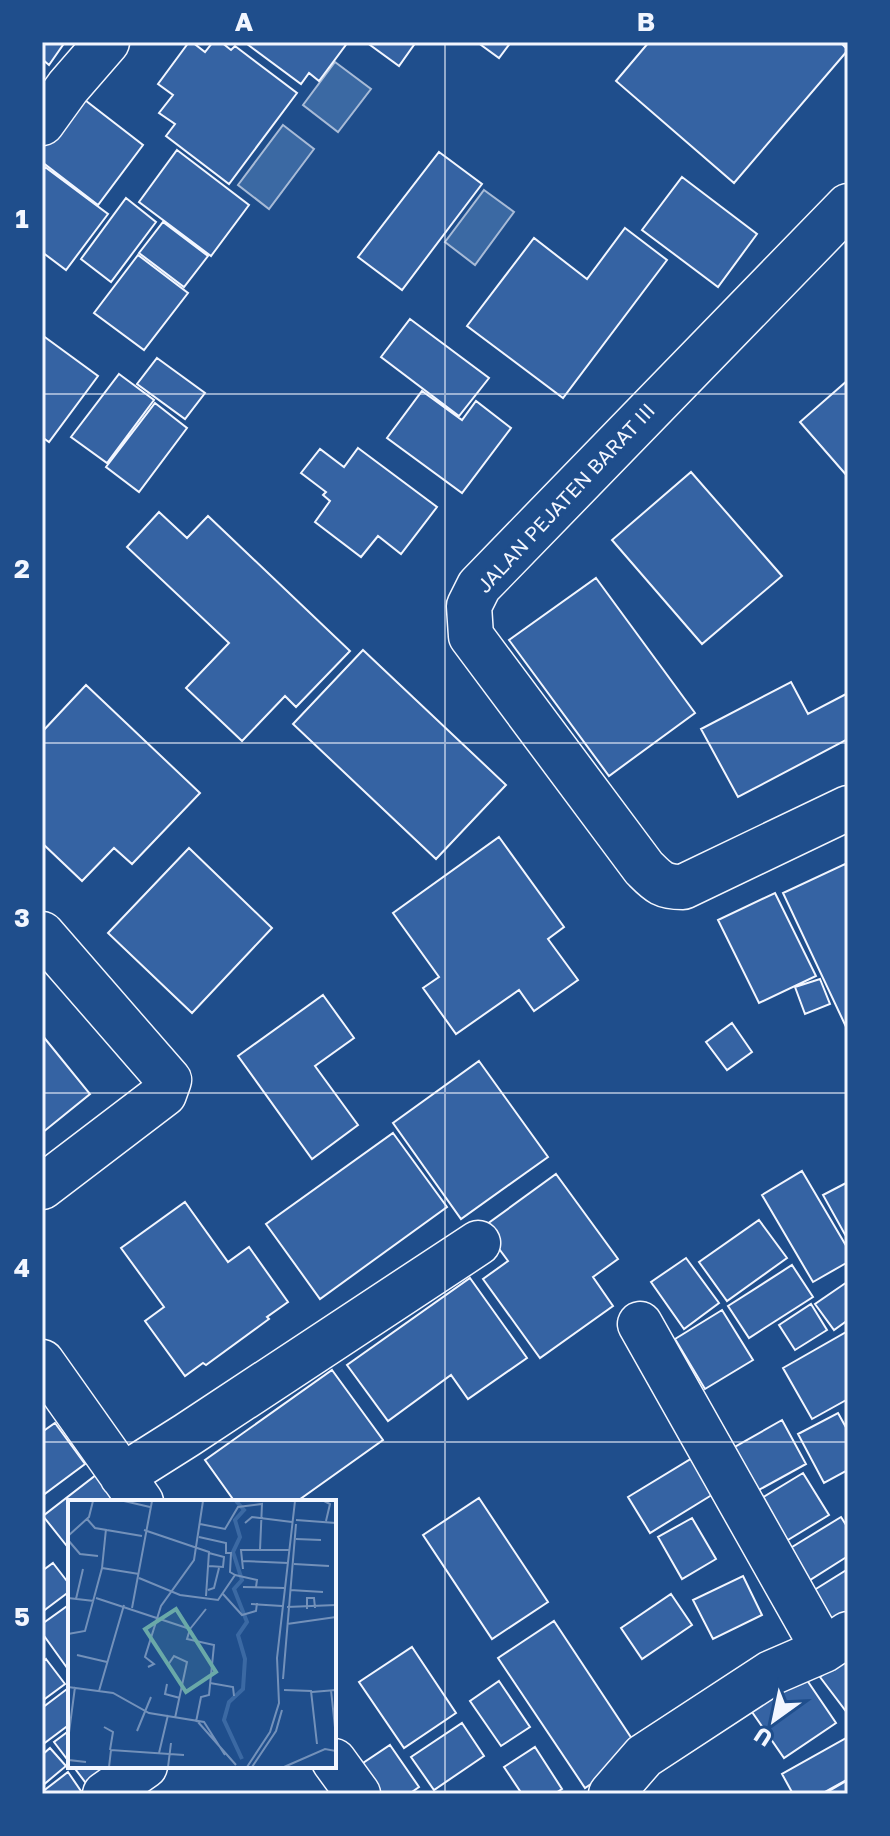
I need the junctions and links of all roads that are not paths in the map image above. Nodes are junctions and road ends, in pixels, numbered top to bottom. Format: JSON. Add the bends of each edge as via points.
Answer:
{"nodes":[{"id":1,"x":107,"y":42,"type":"edge"},
{"id":2,"x":55,"y":82,"type":"edge"},
{"id":3,"x":42,"y":123,"type":"edge"},
{"id":4,"x":848,"y":206,"type":"edge"},
{"id":5,"x":848,"y":808,"type":"edge"},
{"id":6,"x":42,"y":934,"type":"edge"},
{"id":7,"x":42,"y":1187,"type":"edge"},
{"id":8,"x":478,"y":1243,"type":"dead end"},
{"id":9,"x":640,"y":1324,"type":"dead end"},
{"id":10,"x":42,"y":1362,"type":"edge"},
{"id":11,"x":131,"y":1489,"type":"edge"},
{"id":12,"x":836,"y":1642,"type":"edge"},
{"id":13,"x":336,"y":1764,"type":"edge"},
{"id":14,"x":142,"y":1768,"type":"edge"},
{"id":15,"x":105,"y":1794,"type":"edge"},
{"id":16,"x":358,"y":1794,"type":"edge"},
{"id":17,"x":611,"y":1794,"type":"edge"}],
"edges":[{"from":1,"to":2,"type":"street"},
{"from":2,"to":3,"type":"street"},
{"from":4,"to":5,"type":"street","name":"JALAN PEJATEN BARAT III","via":[[479,586],[469,606],[471,636],[659,883],[683,887]]},
{"from":6,"to":7,"type":"street","via":[[169,1080],[164,1094]]},
{"from":8,"to":11,"type":"street","via":[[187,1435]]},
{"from":9,"to":12,"type":"street"},
{"from":10,"to":11,"type":"street"},
{"from":12,"to":17,"type":"street","via":[[771,1673],[644,1756]]},
{"from":13,"to":16,"type":"street"},
{"from":14,"to":15,"type":"street"}]}
